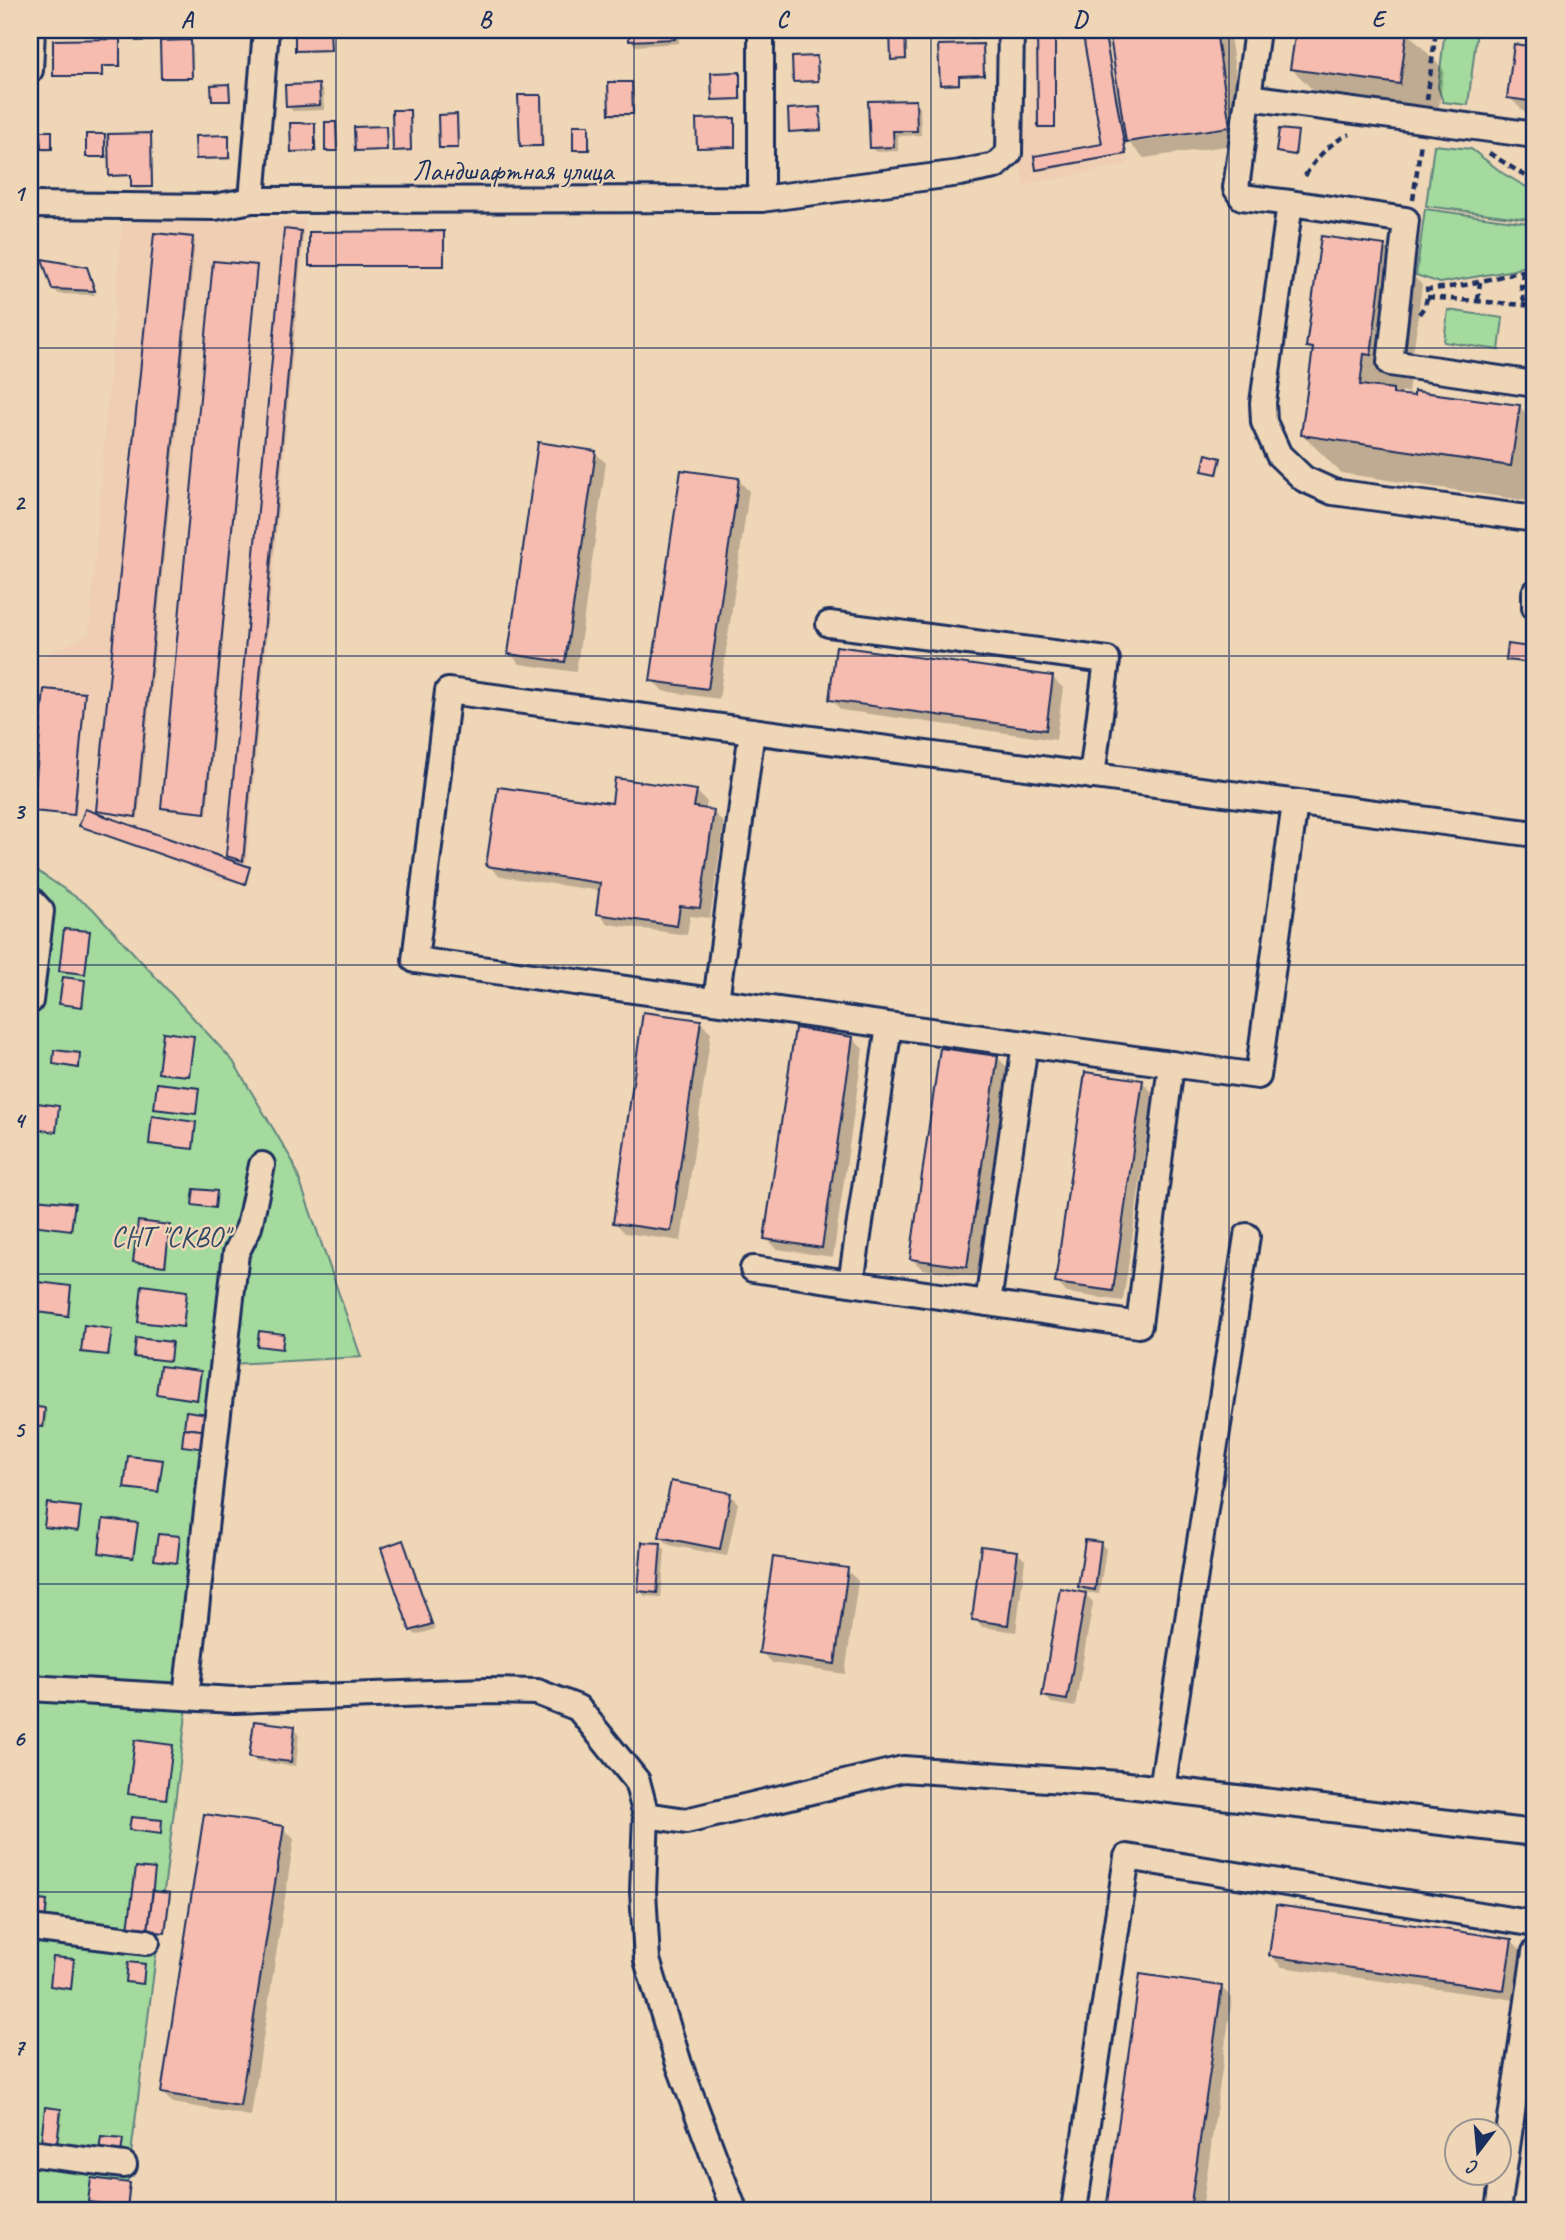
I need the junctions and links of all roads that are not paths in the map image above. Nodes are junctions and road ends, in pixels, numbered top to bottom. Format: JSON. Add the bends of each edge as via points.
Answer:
{"nodes":[{"id":1,"x":32,"y":30,"type":"edge"},
{"id":2,"x":266,"y":30,"type":"edge"},
{"id":3,"x":761,"y":30,"type":"edge"},
{"id":4,"x":1011,"y":30,"type":"edge"},
{"id":5,"x":1257,"y":30,"type":"edge"},
{"id":6,"x":30,"y":70,"type":"edge"},
{"id":7,"x":1248,"y":97,"type":"junction"},
{"id":8,"x":1535,"y":135,"type":"edge"},
{"id":9,"x":761,"y":199,"type":"junction"},
{"id":10,"x":252,"y":200,"type":"junction"},
{"id":11,"x":1290,"y":203,"type":"junction"},
{"id":12,"x":30,"y":205,"type":"edge"},
{"id":13,"x":1535,"y":384,"type":"edge"},
{"id":14,"x":1532,"y":519,"type":"edge"},
{"id":15,"x":1535,"y":593,"type":"edge"},
{"id":16,"x":1535,"y":607,"type":"edge"},
{"id":17,"x":828,"y":624,"type":"dead end"},
{"id":18,"x":752,"y":731,"type":"junction"},
{"id":19,"x":1092,"y":776,"type":"junction"},
{"id":20,"x":1294,"y":803,"type":"junction"},
{"id":21,"x":1535,"y":834,"type":"edge"},
{"id":22,"x":36,"y":905,"type":"edge"},
{"id":23,"x":30,"y":1001,"type":"edge"},
{"id":24,"x":716,"y":1001,"type":"junction"},
{"id":25,"x":889,"y":1026,"type":"junction"},
{"id":26,"x":1025,"y":1044,"type":"junction"},
{"id":27,"x":1171,"y":1064,"type":"junction"},
{"id":28,"x":262,"y":1165,"type":"dead end"},
{"id":29,"x":1247,"y":1236,"type":"dead end"},
{"id":30,"x":753,"y":1269,"type":"dead end"},
{"id":31,"x":851,"y":1283,"type":"junction"},
{"id":32,"x":988,"y":1303,"type":"junction"},
{"id":33,"x":30,"y":1688,"type":"edge"},
{"id":34,"x":186,"y":1697,"type":"junction"},
{"id":35,"x":1162,"y":1789,"type":"junction"},
{"id":36,"x":646,"y":1815,"type":"junction"},
{"id":37,"x":1535,"y":1833,"type":"edge"},
{"id":38,"x":1535,"y":1924,"type":"edge"},
{"id":39,"x":30,"y":1928,"type":"edge"},
{"id":40,"x":147,"y":1942,"type":"dead end"},
{"id":41,"x":1535,"y":1952,"type":"edge"},
{"id":42,"x":30,"y":2153,"type":"edge"},
{"id":43,"x":124,"y":2165,"type":"dead end"},
{"id":44,"x":734,"y":2210,"type":"edge"},
{"id":45,"x":1074,"y":2210,"type":"edge"},
{"id":46,"x":1498,"y":2210,"type":"edge"}],
"edges":[{"from":1,"to":6,"type":"street"},
{"from":2,"to":10,"type":"street"},
{"from":3,"to":9,"type":"street"},
{"from":4,"to":9,"type":"street","name":"Ландшафтная улица","via":[[1012,131],[1009,153],[995,166]]},
{"from":5,"to":7,"type":"street"},
{"from":7,"to":8,"type":"street"},
{"from":7,"to":11,"type":"street","via":[[1238,194]]},
{"from":9,"to":10,"type":"street","name":"Ландшафтная улица"},
{"from":10,"to":12,"type":"street","name":"Ландшафтная улица","via":[[215,207]]},
{"from":11,"to":13,"type":"street","via":[[1406,220],[1390,363]]},
{"from":11,"to":14,"type":"street","via":[[1263,403],[1264,422],[1279,456],[1304,479],[1333,492]]},
{"from":15,"to":16,"type":"street"},
{"from":17,"to":19,"type":"street","via":[[1107,660]]},
{"from":18,"to":19,"type":"street"},
{"from":18,"to":24,"type":"street"},
{"from":18,"to":24,"type":"street","via":[[448,691],[415,960]]},
{"from":19,"to":20,"type":"street"},
{"from":20,"to":21,"type":"street"},
{"from":20,"to":27,"type":"street","via":[[1258,1076]]},
{"from":22,"to":23,"type":"street"},
{"from":24,"to":25,"type":"street"},
{"from":25,"to":26,"type":"street"},
{"from":25,"to":31,"type":"street"},
{"from":26,"to":27,"type":"street"},
{"from":26,"to":32,"type":"street"},
{"from":27,"to":32,"type":"street","via":[[1139,1325]]},
{"from":28,"to":34,"type":"street","via":[[249,1227],[236,1253]]},
{"from":29,"to":35,"type":"street"},
{"from":30,"to":31,"type":"street"},
{"from":31,"to":32,"type":"street"},
{"from":33,"to":34,"type":"street"},
{"from":34,"to":36,"type":"street","via":[[234,1700],[537,1692],[579,1708],[637,1781]]},
{"from":35,"to":36,"type":"street","via":[[903,1769],[686,1821]]},
{"from":35,"to":37,"type":"street"},
{"from":36,"to":44,"type":"street","via":[[643,1891],[648,1961],[679,2064]]},
{"from":38,"to":45,"type":"street","via":[[1127,1857]]},
{"from":39,"to":40,"type":"street"},
{"from":41,"to":46,"type":"street"},
{"from":42,"to":43,"type":"street"}]}
